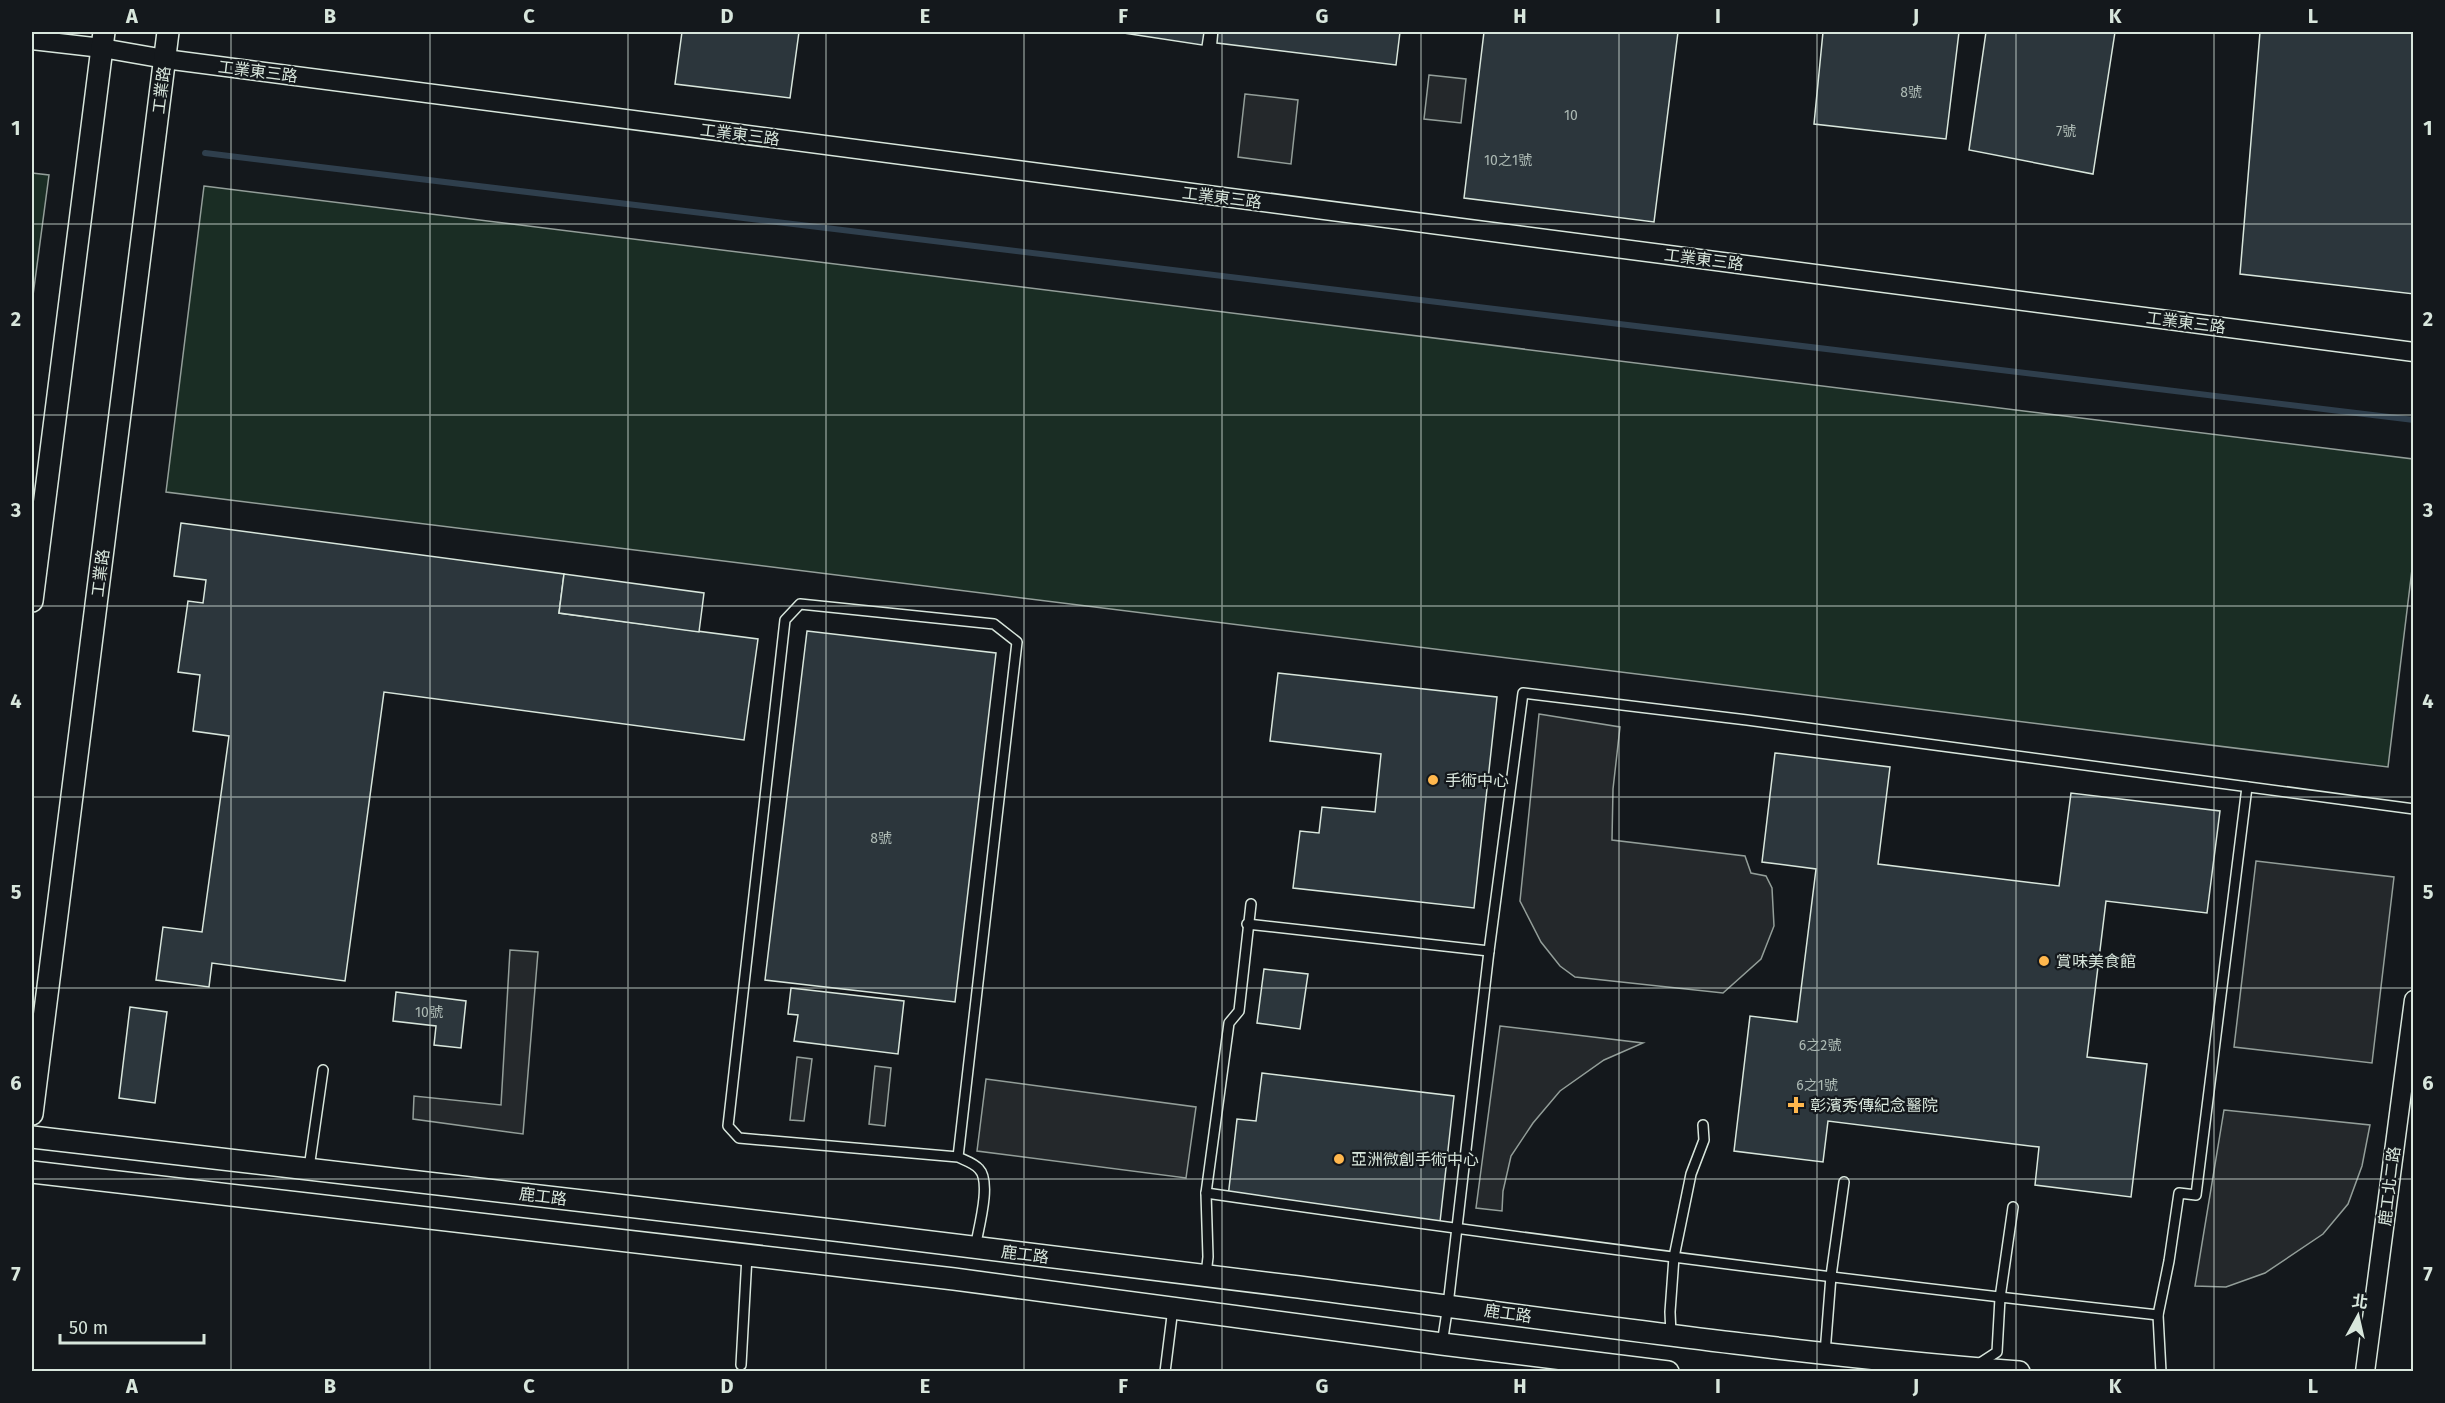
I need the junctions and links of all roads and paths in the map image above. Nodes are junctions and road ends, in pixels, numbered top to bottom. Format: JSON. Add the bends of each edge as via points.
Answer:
{"nodes":[{"id":1,"x":168,"y":32,"type":"edge"},
{"id":2,"x":32,"y":40,"type":"edge"},
{"id":3,"x":103,"y":40,"type":"edge"},
{"id":4,"x":165,"y":59,"type":"junction"},
{"id":5,"x":2414,"y":352,"type":"edge"},
{"id":6,"x":32,"y":602,"type":"edge"},
{"id":7,"x":2247,"y":787,"type":"junction"},
{"id":8,"x":2414,"y":809,"type":"edge"},
{"id":9,"x":1251,"y":904,"type":"dead end"},
{"id":10,"x":1247,"y":924,"type":"junction"},
{"id":11,"x":1489,"y":951,"type":"junction"},
{"id":12,"x":2414,"y":1000,"type":"edge"},
{"id":13,"x":323,"y":1070,"type":"dead end"},
{"id":14,"x":32,"y":1114,"type":"edge"},
{"id":15,"x":1703,"y":1125,"type":"dead end"},
{"id":16,"x":32,"y":1137,"type":"edge"},
{"id":17,"x":958,"y":1157,"type":"junction"},
{"id":18,"x":309,"y":1168,"type":"junction"},
{"id":19,"x":32,"y":1172,"type":"edge"},
{"id":20,"x":1844,"y":1182,"type":"dead end"},
{"id":21,"x":1206,"y":1193,"type":"junction"},
{"id":22,"x":2013,"y":1207,"type":"dead end"},
{"id":23,"x":1456,"y":1229,"type":"junction"},
{"id":24,"x":975,"y":1248,"type":"junction"},
{"id":25,"x":747,"y":1256,"type":"junction"},
{"id":26,"x":1674,"y":1257,"type":"junction"},
{"id":27,"x":1206,"y":1275,"type":"junction"},
{"id":28,"x":1831,"y":1276,"type":"junction"},
{"id":29,"x":2000,"y":1298,"type":"junction"},
{"id":30,"x":1448,"y":1305,"type":"junction"},
{"id":31,"x":1173,"y":1306,"type":"junction"},
{"id":32,"x":2158,"y":1315,"type":"junction"},
{"id":33,"x":1671,"y":1335,"type":"junction"},
{"id":34,"x":1442,"y":1344,"type":"junction"},
{"id":35,"x":1825,"y":1353,"type":"junction"},
{"id":36,"x":741,"y":1365,"type":"dead end"},
{"id":37,"x":1972,"y":1368,"type":"junction"},
{"id":38,"x":1165,"y":1371,"type":"edge"},
{"id":39,"x":1668,"y":1371,"type":"edge"},
{"id":40,"x":2019,"y":1371,"type":"edge"},
{"id":41,"x":2161,"y":1371,"type":"edge"},
{"id":42,"x":2365,"y":1371,"type":"edge"}],
"edges":[{"from":1,"to":4,"type":"street","name":"工業路"},
{"from":2,"to":3,"type":"street","name":"工業東三路"},
{"from":3,"to":4,"type":"street","name":"工業東三路"},
{"from":3,"to":6,"type":"street"},
{"from":4,"to":5,"type":"street","name":"工業東三路"},
{"from":4,"to":14,"type":"street","name":"工業路"},
{"from":7,"to":8,"type":"lane"},
{"from":7,"to":11,"type":"lane","via":[[1523,693]]},
{"from":7,"to":32,"type":"lane","via":[[2196,1196],[2179,1193]]},
{"from":9,"to":10,"type":"lane"},
{"from":10,"to":11,"type":"lane"},
{"from":10,"to":21,"type":"lane","via":[[1239,1011],[1229,1023]]},
{"from":11,"to":23,"type":"lane"},
{"from":12,"to":42,"type":"street","name":"鹿工北二路"},
{"from":13,"to":18,"type":"lane"},
{"from":15,"to":26,"type":"lane","via":[[1704,1140],[1691,1174]]},
{"from":16,"to":18,"type":"street","name":"鹿工路"},
{"from":17,"to":17,"type":"lane","via":[[1017,642],[994,624],[800,604],[785,620],[728,1126],[740,1138]]},
{"from":17,"to":24,"type":"lane","via":[[983,1175]]},
{"from":18,"to":24,"type":"street","name":"鹿工路"},
{"from":19,"to":25,"type":"street","name":"鹿工路"},
{"from":20,"to":28,"type":"lane"},
{"from":21,"to":23,"type":"lane"},
{"from":21,"to":27,"type":"lane"},
{"from":22,"to":29,"type":"lane"},
{"from":23,"to":26,"type":"lane"},
{"from":23,"to":30,"type":"lane"},
{"from":24,"to":27,"type":"street","name":"鹿工路"},
{"from":25,"to":31,"type":"street","name":"鹿工路"},
{"from":25,"to":36,"type":"lane"},
{"from":26,"to":28,"type":"lane"},
{"from":26,"to":33,"type":"lane"},
{"from":27,"to":30,"type":"street","name":"鹿工路"},
{"from":28,"to":29,"type":"lane"},
{"from":28,"to":35,"type":"lane"},
{"from":29,"to":32,"type":"lane"},
{"from":29,"to":37,"type":"lane","via":[[1997,1352]]},
{"from":30,"to":33,"type":"street","name":"鹿工路"},
{"from":30,"to":34,"type":"lane"},
{"from":31,"to":34,"type":"street","name":"鹿工路"},
{"from":31,"to":38,"type":"lane"},
{"from":32,"to":41,"type":"lane"},
{"from":33,"to":35,"type":"street","name":"鹿工路"},
{"from":34,"to":39,"type":"street","name":"鹿工路"},
{"from":35,"to":37,"type":"street","name":"鹿工路"},
{"from":37,"to":40,"type":"street","name":"鹿工路"}]}
